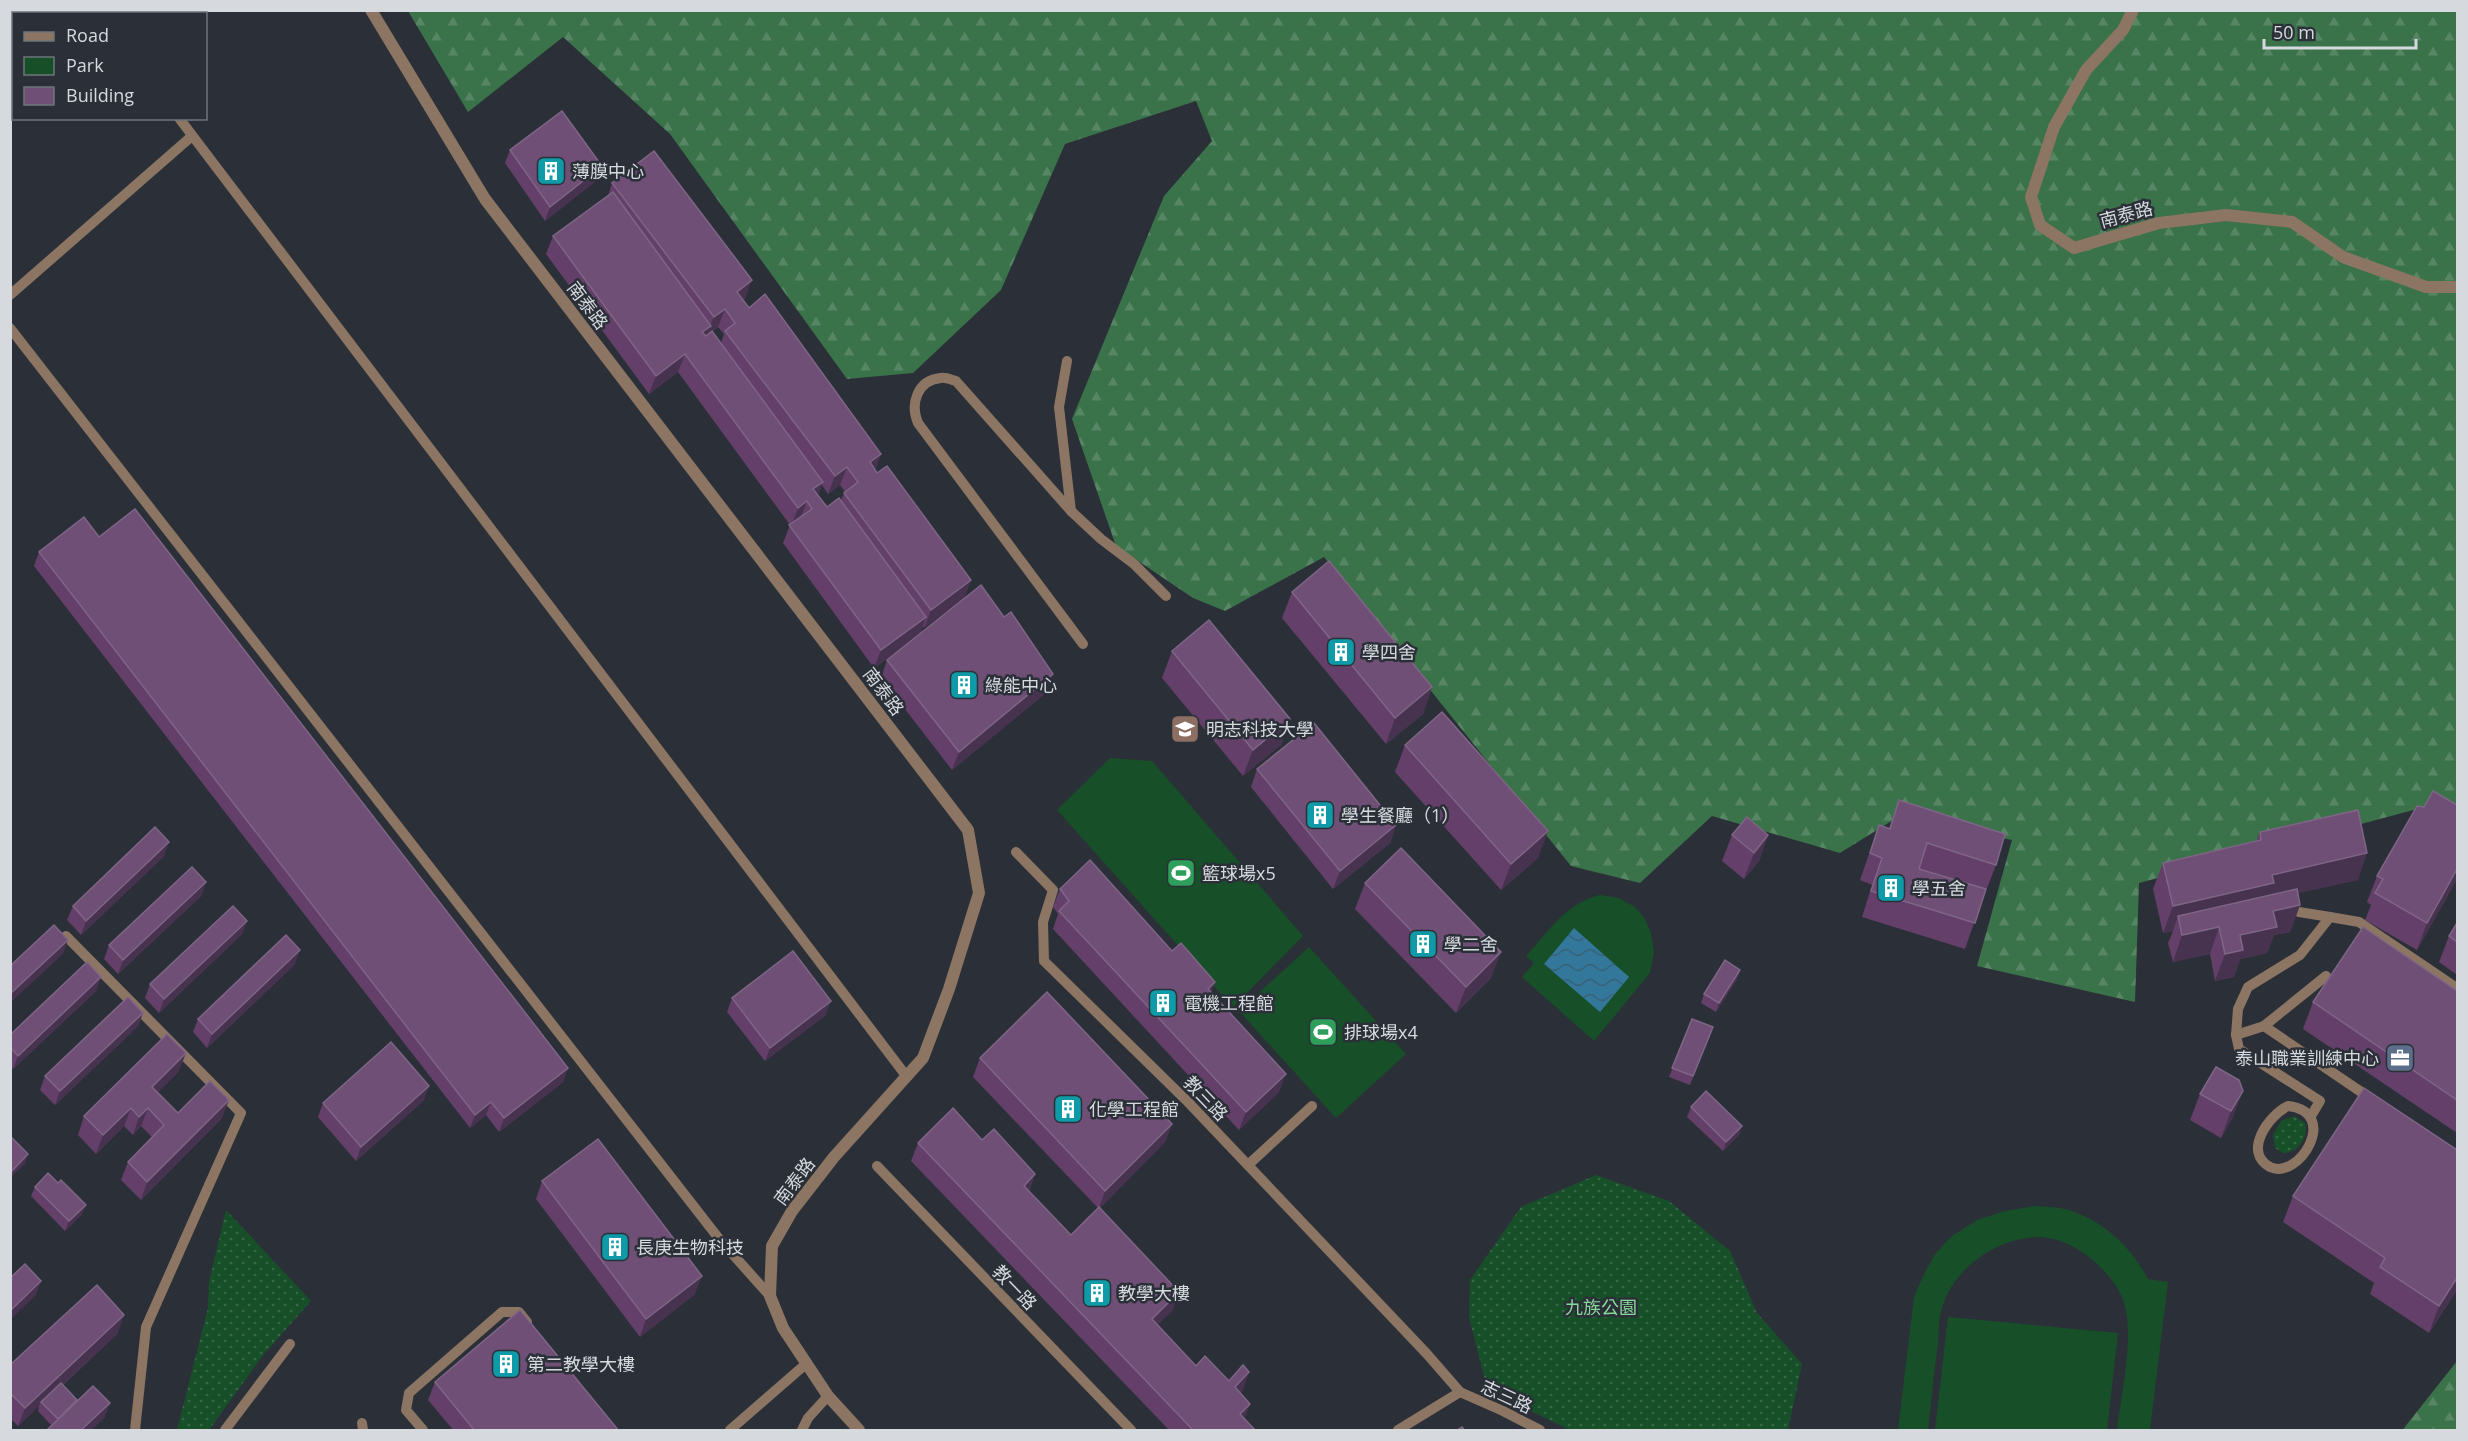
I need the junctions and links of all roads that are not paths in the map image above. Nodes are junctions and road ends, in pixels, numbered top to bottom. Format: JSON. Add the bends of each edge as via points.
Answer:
{"nodes":[{"id":1,"x":371,"y":10,"type":"edge"},
{"id":2,"x":2133,"y":10,"type":"edge"},
{"id":3,"x":180,"y":120,"type":"edge"},
{"id":4,"x":192,"y":136,"type":"junction"},
{"id":5,"x":2457,"y":287,"type":"edge"},
{"id":6,"x":10,"y":295,"type":"edge"},
{"id":7,"x":10,"y":328,"type":"edge"},
{"id":8,"x":1067,"y":361,"type":"dead end"},
{"id":9,"x":1071,"y":511,"type":"junction"},
{"id":10,"x":1167,"y":596,"type":"dead end"},
{"id":11,"x":1083,"y":644,"type":"dead end"},
{"id":12,"x":1016,"y":852,"type":"dead end"},
{"id":13,"x":2299,"y":912,"type":"edge"},
{"id":14,"x":2330,"y":917,"type":"junction"},
{"id":15,"x":66,"y":936,"type":"edge"},
{"id":16,"x":2326,"y":976,"type":"dead end"},
{"id":17,"x":2457,"y":989,"type":"edge"},
{"id":18,"x":2264,"y":1026,"type":"junction"},
{"id":19,"x":2235,"y":1035,"type":"junction"},
{"id":20,"x":906,"y":1077,"type":"junction"},
{"id":21,"x":2380,"y":1104,"type":"edge"},
{"id":22,"x":1312,"y":1106,"type":"dead end"},
{"id":23,"x":2310,"y":1116,"type":"junction"},
{"id":24,"x":1248,"y":1165,"type":"junction"},
{"id":25,"x":877,"y":1166,"type":"dead end"},
{"id":26,"x":770,"y":1296,"type":"junction"},
{"id":27,"x":534,"y":1330,"type":"edge"},
{"id":28,"x":290,"y":1344,"type":"dead end"},
{"id":29,"x":807,"y":1363,"type":"junction"},
{"id":30,"x":1460,"y":1392,"type":"junction"},
{"id":31,"x":828,"y":1396,"type":"junction"},
{"id":32,"x":135,"y":1431,"type":"edge"},
{"id":33,"x":225,"y":1431,"type":"edge"},
{"id":34,"x":423,"y":1431,"type":"edge"},
{"id":35,"x":730,"y":1431,"type":"edge"},
{"id":36,"x":802,"y":1431,"type":"edge"},
{"id":37,"x":859,"y":1431,"type":"edge"},
{"id":38,"x":1131,"y":1431,"type":"edge"},
{"id":39,"x":1398,"y":1431,"type":"edge"},
{"id":40,"x":1540,"y":1431,"type":"edge"}],
"edges":[{"from":1,"to":20,"type":"street","name":"南泰路","via":[[485,199],[968,830],[979,893],[950,989],[923,1058]]},
{"from":2,"to":5,"type":"street","name":"南泰路","via":[[2123,30],[2086,70],[2054,127],[2031,197],[2040,225],[2074,248],[2159,223],[2226,215],[2292,222],[2343,257],[2426,287]]},
{"from":3,"to":4,"type":"lane"},
{"from":4,"to":6,"type":"lane"},
{"from":4,"to":20,"type":"lane"},
{"from":7,"to":26,"type":"lane","via":[[720,1240]]},
{"from":8,"to":9,"type":"lane","via":[[1059,407]]},
{"from":9,"to":10,"type":"lane"},
{"from":9,"to":11,"type":"lane","via":[[956,381],[941,378],[928,383],[914,396],[913,411],[918,423]]},
{"from":12,"to":24,"type":"lane","name":"教三路","via":[[1053,890],[1043,922],[1044,961]]},
{"from":13,"to":14,"type":"lane"},
{"from":14,"to":17,"type":"lane","via":[[2359,922]]},
{"from":14,"to":19,"type":"lane","via":[[2300,955],[2248,987],[2238,1009]]},
{"from":15,"to":32,"type":"lane","via":[[241,1113],[146,1327]]},
{"from":16,"to":18,"type":"lane"},
{"from":18,"to":19,"type":"lane"},
{"from":18,"to":21,"type":"lane"},
{"from":19,"to":23,"type":"lane","via":[[2239,1049],[2320,1101]]},
{"from":20,"to":26,"type":"street","name":"南泰路","via":[[834,1157],[792,1211],[772,1246]]},
{"from":22,"to":24,"type":"lane"},
{"from":23,"to":23,"type":"lane","via":[[2305,1110],[2288,1106],[2274,1114],[2259,1138],[2257,1147],[2263,1161],[2277,1169],[2297,1162],[2312,1139],[2314,1124]]},
{"from":24,"to":30,"type":"lane","name":"教三路"},
{"from":25,"to":38,"type":"lane","name":"教一路"},
{"from":26,"to":29,"type":"street","name":"南泰路","via":[[783,1328]]},
{"from":27,"to":34,"type":"lane","via":[[519,1312],[502,1312],[409,1394],[406,1410]]},
{"from":28,"to":33,"type":"lane"},
{"from":29,"to":31,"type":"street","name":"南泰路"},
{"from":29,"to":35,"type":"lane"},
{"from":30,"to":39,"type":"lane","name":"志三路"},
{"from":30,"to":40,"type":"lane","name":"志三路"},
{"from":31,"to":36,"type":"lane"},
{"from":31,"to":37,"type":"street","name":"南泰路"}]}
